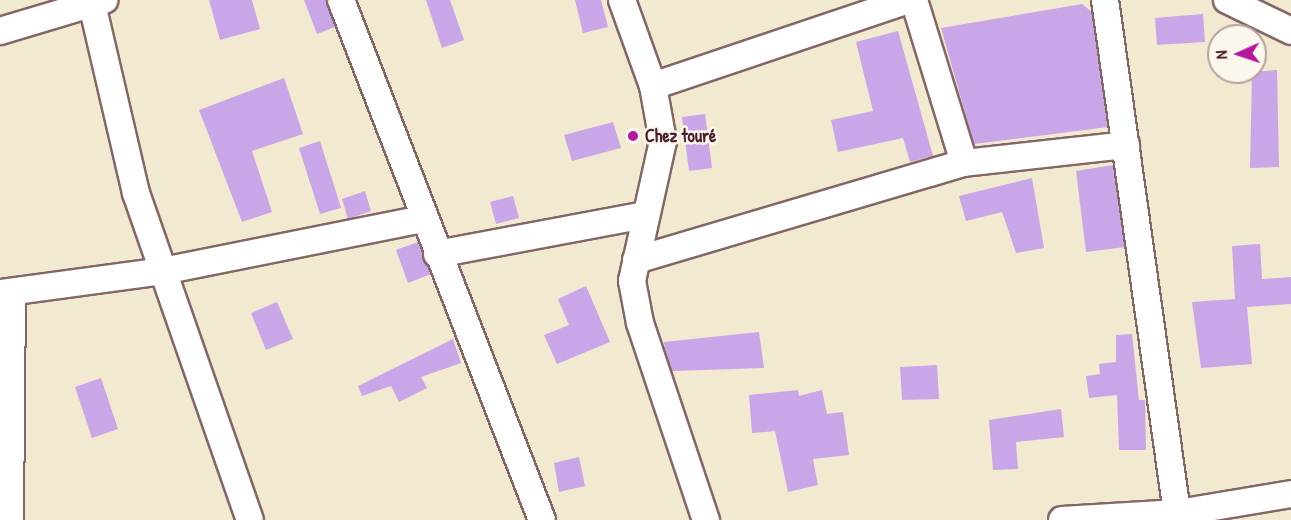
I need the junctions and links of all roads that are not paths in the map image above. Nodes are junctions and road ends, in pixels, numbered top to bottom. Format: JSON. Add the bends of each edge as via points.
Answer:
{"nodes":[{"id":1,"x":341,"y":0,"type":"edge"},
{"id":2,"x":622,"y":0,"type":"edge"},
{"id":3,"x":909,"y":0,"type":"edge"},
{"id":4,"x":914,"y":0,"type":"edge"},
{"id":5,"x":1105,"y":0,"type":"edge"},
{"id":6,"x":1227,"y":0,"type":"edge"},
{"id":7,"x":98,"y":2,"type":"edge"},
{"id":8,"x":0,"y":31,"type":"edge"},
{"id":9,"x":1291,"y":31,"type":"edge"},
{"id":10,"x":653,"y":86,"type":"junction"},
{"id":11,"x":1126,"y":144,"type":"junction"},
{"id":12,"x":963,"y":163,"type":"junction"},
{"id":13,"x":646,"y":215,"type":"junction"},
{"id":14,"x":424,"y":219,"type":"junction"},
{"id":15,"x":437,"y":254,"type":"junction"},
{"id":16,"x":636,"y":260,"type":"junction"},
{"id":17,"x":164,"y":271,"type":"junction"},
{"id":18,"x":6,"y":293,"type":"edge"},
{"id":19,"x":1291,"y":494,"type":"edge"},
{"id":20,"x":1178,"y":517,"type":"edge"},
{"id":21,"x":10,"y":520,"type":"edge"},
{"id":22,"x":250,"y":520,"type":"edge"},
{"id":23,"x":542,"y":520,"type":"edge"},
{"id":24,"x":706,"y":520,"type":"edge"},
{"id":25,"x":1062,"y":520,"type":"edge"}],
"edges":[{"from":1,"to":14,"type":"street"},
{"from":2,"to":10,"type":"street"},
{"from":3,"to":10,"type":"street"},
{"from":4,"to":12,"type":"street"},
{"from":5,"to":11,"type":"street"},
{"from":6,"to":9,"type":"street"},
{"from":7,"to":8,"type":"street"},
{"from":7,"to":17,"type":"street","via":[[136,193]]},
{"from":10,"to":13,"type":"street","via":[[663,141]]},
{"from":11,"to":12,"type":"street"},
{"from":11,"to":20,"type":"street"},
{"from":12,"to":16,"type":"street"},
{"from":13,"to":15,"type":"street"},
{"from":13,"to":16,"type":"street"},
{"from":14,"to":15,"type":"street"},
{"from":14,"to":17,"type":"street"},
{"from":15,"to":23,"type":"street"},
{"from":16,"to":24,"type":"street","via":[[632,281],[640,323]]},
{"from":17,"to":18,"type":"street"},
{"from":17,"to":22,"type":"street"},
{"from":18,"to":21,"type":"street"},
{"from":19,"to":20,"type":"street"},
{"from":20,"to":25,"type":"street"}]}
